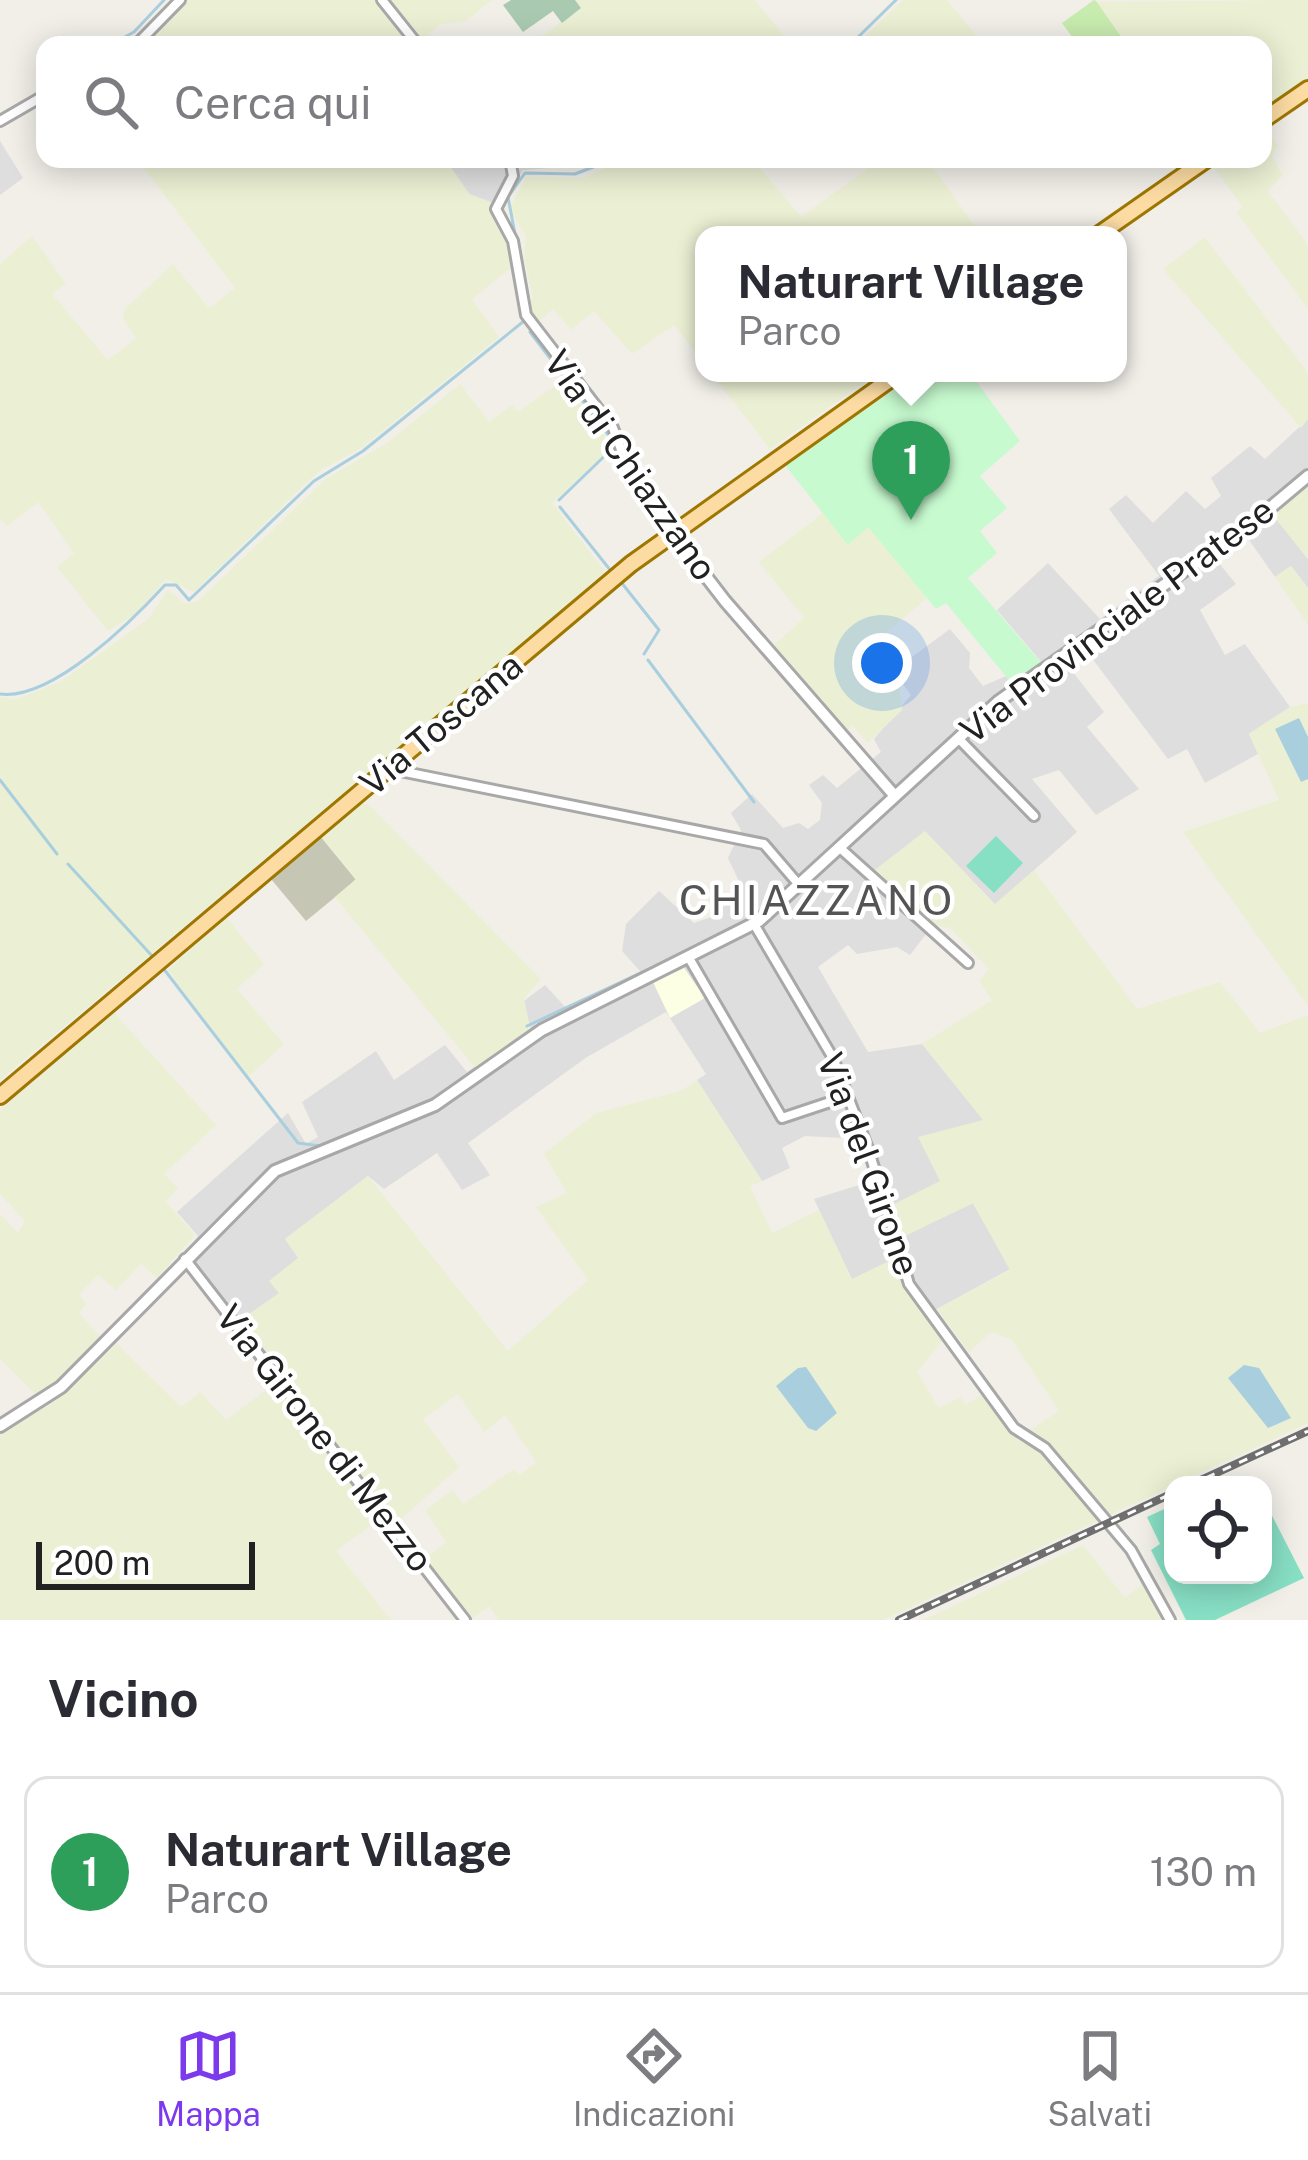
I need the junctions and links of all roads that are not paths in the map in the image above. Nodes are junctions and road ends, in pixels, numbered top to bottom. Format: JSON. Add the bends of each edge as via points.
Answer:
{"nodes":[{"id":1,"x":180,"y":0,"type":"edge"},
{"id":2,"x":382,"y":0,"type":"edge"},
{"id":3,"x":145,"y":36,"type":"edge"},
{"id":4,"x":411,"y":36,"type":"edge"},
{"id":5,"x":1308,"y":89,"type":"edge"},
{"id":6,"x":36,"y":100,"type":"edge"},
{"id":7,"x":1272,"y":114,"type":"edge"},
{"id":8,"x":0,"y":121,"type":"edge"},
{"id":9,"x":512,"y":168,"type":"edge"},
{"id":10,"x":1194,"y":168,"type":"edge"},
{"id":11,"x":1111,"y":226,"type":"edge"},
{"id":12,"x":886,"y":382,"type":"edge"},
{"id":13,"x":1308,"y":476,"type":"edge"},
{"id":14,"x":672,"y":532,"type":"junction"},
{"id":15,"x":957,"y":737,"type":"junction"},
{"id":16,"x":388,"y":768,"type":"junction"},
{"id":17,"x":894,"y":795,"type":"junction"},
{"id":18,"x":1034,"y":816,"type":"dead end"},
{"id":19,"x":840,"y":848,"type":"junction"},
{"id":20,"x":800,"y":886,"type":"junction"},
{"id":21,"x":754,"y":924,"type":"junction"},
{"id":22,"x":689,"y":958,"type":"junction"},
{"id":23,"x":968,"y":963,"type":"dead end"},
{"id":24,"x":0,"y":1096,"type":"edge"},
{"id":25,"x":848,"y":1096,"type":"junction"},
{"id":26,"x":184,"y":1258,"type":"junction"},
{"id":27,"x":0,"y":1426,"type":"edge"},
{"id":28,"x":465,"y":1620,"type":"edge"},
{"id":29,"x":1170,"y":1620,"type":"edge"}],
"edges":[{"from":1,"to":3,"type":"street"},
{"from":2,"to":4,"type":"street"},
{"from":5,"to":7,"type":"main road"},
{"from":6,"to":8,"type":"street"},
{"from":9,"to":14,"type":"street","name":"Via di Chiazzano","via":[[496,209],[509,226],[526,315],[613,428],[631,476]]},
{"from":10,"to":11,"type":"main road"},
{"from":12,"to":14,"type":"main road","name":"Via Toscana"},
{"from":13,"to":15,"type":"street","name":"Via Provinciale Pratese"},
{"from":14,"to":16,"type":"main road","name":"Via Toscana"},
{"from":14,"to":17,"type":"street","name":"Via di Chiazzano"},
{"from":15,"to":17,"type":"street","name":"Via Provinciale Pratese"},
{"from":15,"to":18,"type":"street"},
{"from":16,"to":20,"type":"street","via":[[764,844]]},
{"from":16,"to":24,"type":"main road","name":"Via Toscana"},
{"from":17,"to":19,"type":"street","name":"Via Provinciale Pratese"},
{"from":19,"to":20,"type":"street","name":"Via Provinciale Pratese"},
{"from":19,"to":23,"type":"street"},
{"from":20,"to":21,"type":"street","name":"Via Provinciale Pratese"},
{"from":21,"to":22,"type":"street","name":"Via Provinciale Pratese"},
{"from":21,"to":25,"type":"street","name":"Via del Girone","via":[[822,1035]]},
{"from":22,"to":25,"type":"street","via":[[782,1118]]},
{"from":22,"to":26,"type":"street","name":"Via Provinciale Pratese","via":[[542,1030],[436,1105],[287,1164]]},
{"from":25,"to":29,"type":"street","name":"Via del Girone","via":[[909,1284],[1014,1428],[1050,1453],[1131,1550]]},
{"from":26,"to":27,"type":"street","name":"Via Provinciale Pratese","via":[[62,1387]]},
{"from":26,"to":28,"type":"street","name":"Via Girone di Mezzo"}]}
